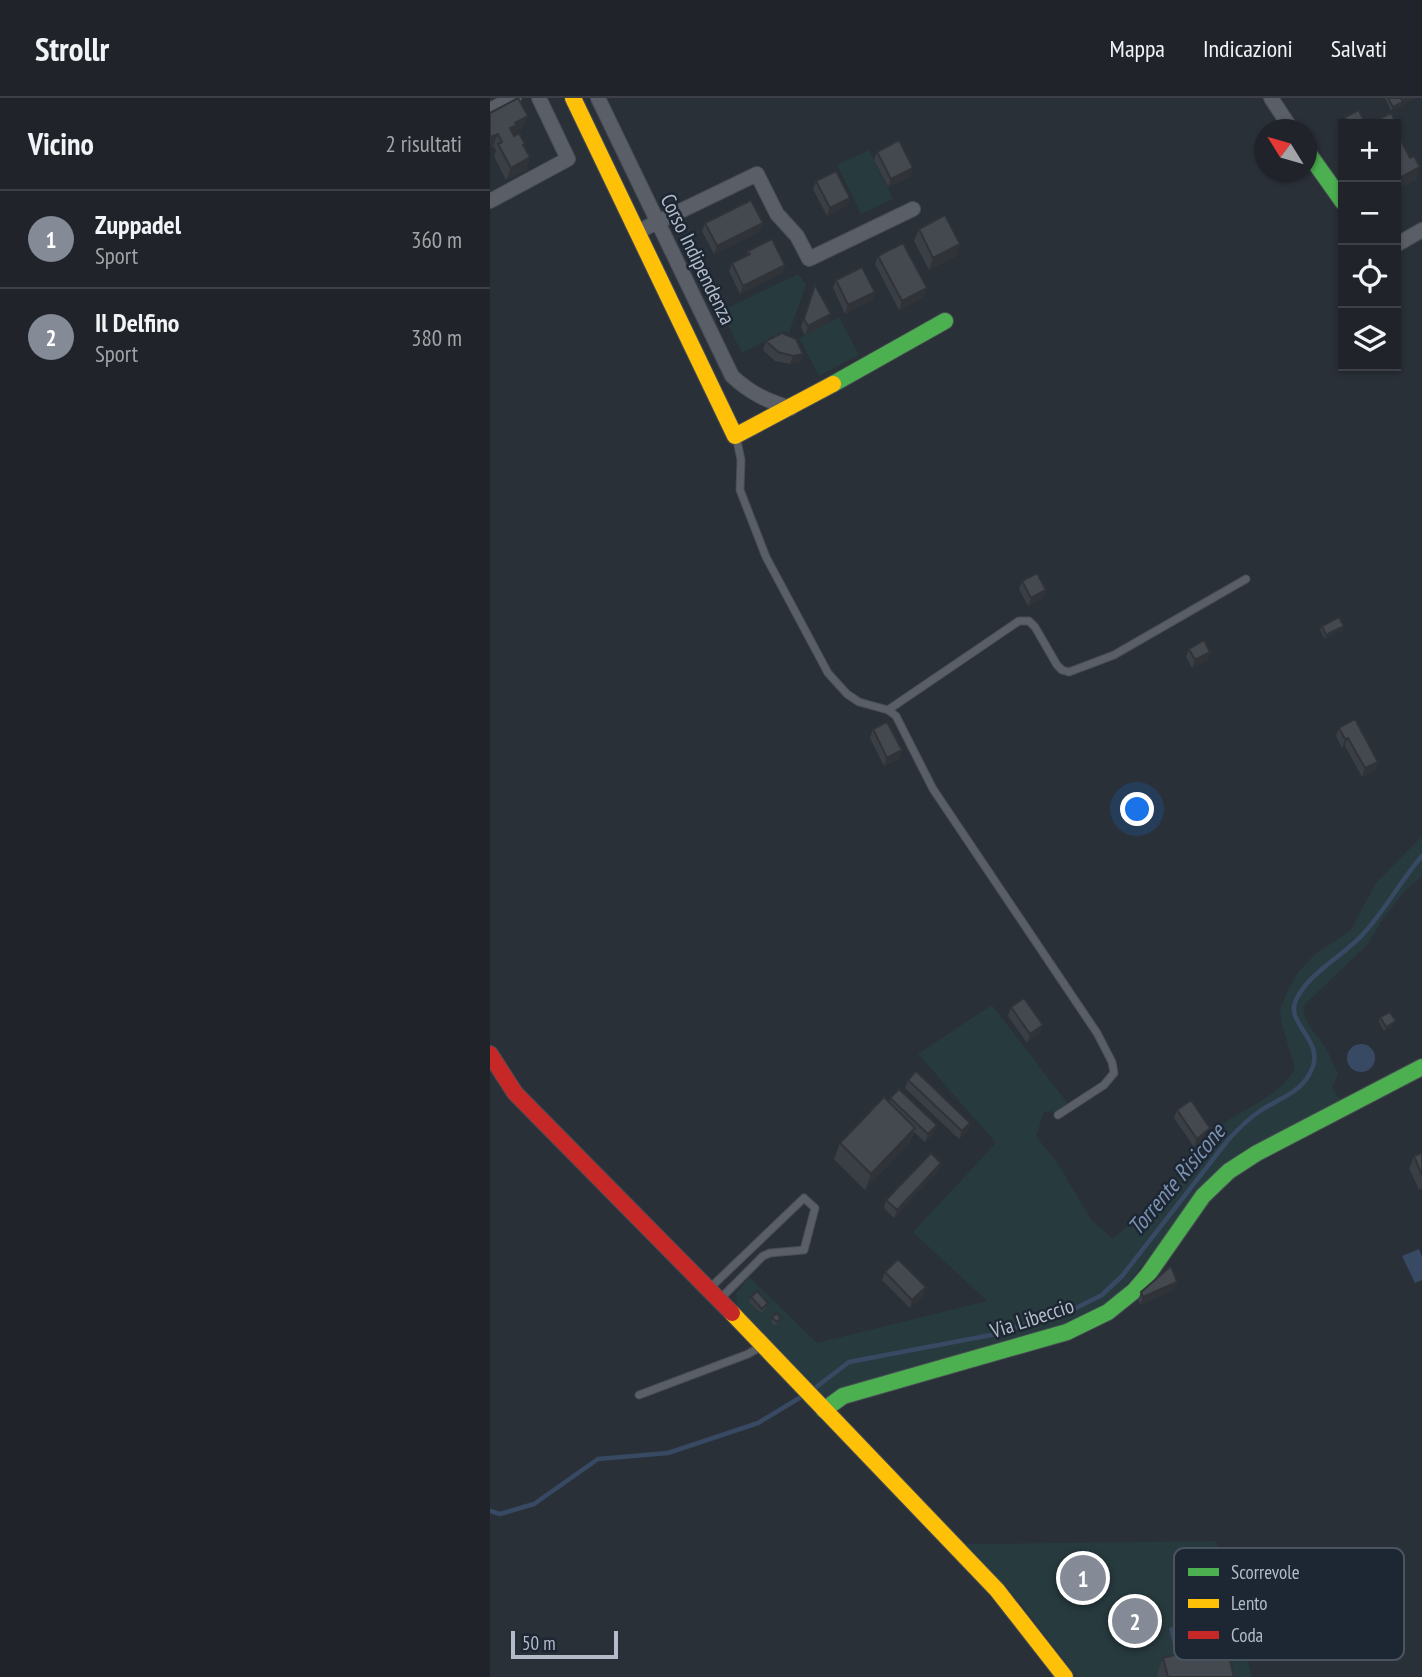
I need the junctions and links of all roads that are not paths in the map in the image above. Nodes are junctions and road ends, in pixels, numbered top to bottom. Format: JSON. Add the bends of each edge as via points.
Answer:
{"nodes":[{"id":1,"x":514,"y":98,"type":"edge"},
{"id":2,"x":539,"y":98,"type":"edge"},
{"id":3,"x":573,"y":98,"type":"edge"},
{"id":4,"x":598,"y":98,"type":"edge"},
{"id":5,"x":1271,"y":98,"type":"edge"},
{"id":6,"x":490,"y":110,"type":"edge"},
{"id":7,"x":1285,"y":119,"type":"edge"},
{"id":8,"x":1317,"y":163,"type":"edge"},
{"id":9,"x":1338,"y":194,"type":"edge"},
{"id":10,"x":490,"y":201,"type":"edge"},
{"id":11,"x":913,"y":209,"type":"dead end"},
{"id":12,"x":658,"y":222,"type":"junction"},
{"id":13,"x":1422,"y":230,"type":"edge"},
{"id":14,"x":637,"y":232,"type":"junction"},
{"id":15,"x":1398,"y":245,"type":"edge"},
{"id":16,"x":945,"y":321,"type":"dead end"},
{"id":17,"x":714,"y":340,"type":"junction"},
{"id":18,"x":692,"y":349,"type":"junction"},
{"id":19,"x":791,"y":408,"type":"junction"},
{"id":20,"x":736,"y":436,"type":"junction"},
{"id":21,"x":1246,"y":579,"type":"dead end"},
{"id":22,"x":888,"y":710,"type":"junction"},
{"id":23,"x":490,"y":1054,"type":"edge"},
{"id":24,"x":1422,"y":1067,"type":"edge"},
{"id":25,"x":1058,"y":1115,"type":"dead end"},
{"id":26,"x":714,"y":1294,"type":"junction"},
{"id":27,"x":764,"y":1345,"type":"junction"},
{"id":28,"x":639,"y":1395,"type":"dead end"},
{"id":29,"x":824,"y":1410,"type":"junction"},
{"id":30,"x":1065,"y":1677,"type":"edge"}],
"edges":[{"from":1,"to":6,"type":"street"},
{"from":2,"to":10,"type":"street","via":[[568,159]]},
{"from":3,"to":14,"type":"street","name":"Corso Indipendenza"},
{"from":4,"to":12,"type":"street","name":"Corso Indipendenza"},
{"from":5,"to":7,"type":"street"},
{"from":8,"to":9,"type":"street"},
{"from":11,"to":12,"type":"street","via":[[810,259],[777,214],[757,174]]},
{"from":12,"to":14,"type":"street"},
{"from":12,"to":17,"type":"street","name":"Corso Indipendenza"},
{"from":13,"to":15,"type":"street"},
{"from":14,"to":18,"type":"street","name":"Corso Indipendenza"},
{"from":16,"to":19,"type":"street"},
{"from":17,"to":18,"type":"street"},
{"from":17,"to":19,"type":"street","name":"Corso Indipendenza","via":[[732,376],[747,390]]},
{"from":18,"to":20,"type":"street","name":"Corso Indipendenza"},
{"from":19,"to":20,"type":"street"},
{"from":20,"to":22,"type":"lane","via":[[740,491],[766,557],[828,673],[846,694]]},
{"from":21,"to":22,"type":"lane","via":[[1114,654],[1069,672],[1057,665],[1035,627],[1029,621],[1019,621]]},
{"from":22,"to":25,"type":"lane","via":[[896,716],[933,789],[1112,1062],[1114,1073],[1104,1085]]},
{"from":23,"to":26,"type":"street","via":[[515,1093]]},
{"from":24,"to":29,"type":"street","name":"Via Libeccio","via":[[1237,1165],[1199,1200],[1139,1284],[1100,1316],[1068,1332],[843,1396]]},
{"from":26,"to":26,"type":"lane","via":[[763,1256],[804,1250],[815,1208],[804,1198]]},
{"from":26,"to":27,"type":"street"},
{"from":27,"to":28,"type":"lane"},
{"from":27,"to":29,"type":"street"},
{"from":29,"to":30,"type":"street","via":[[997,1590]]}]}
